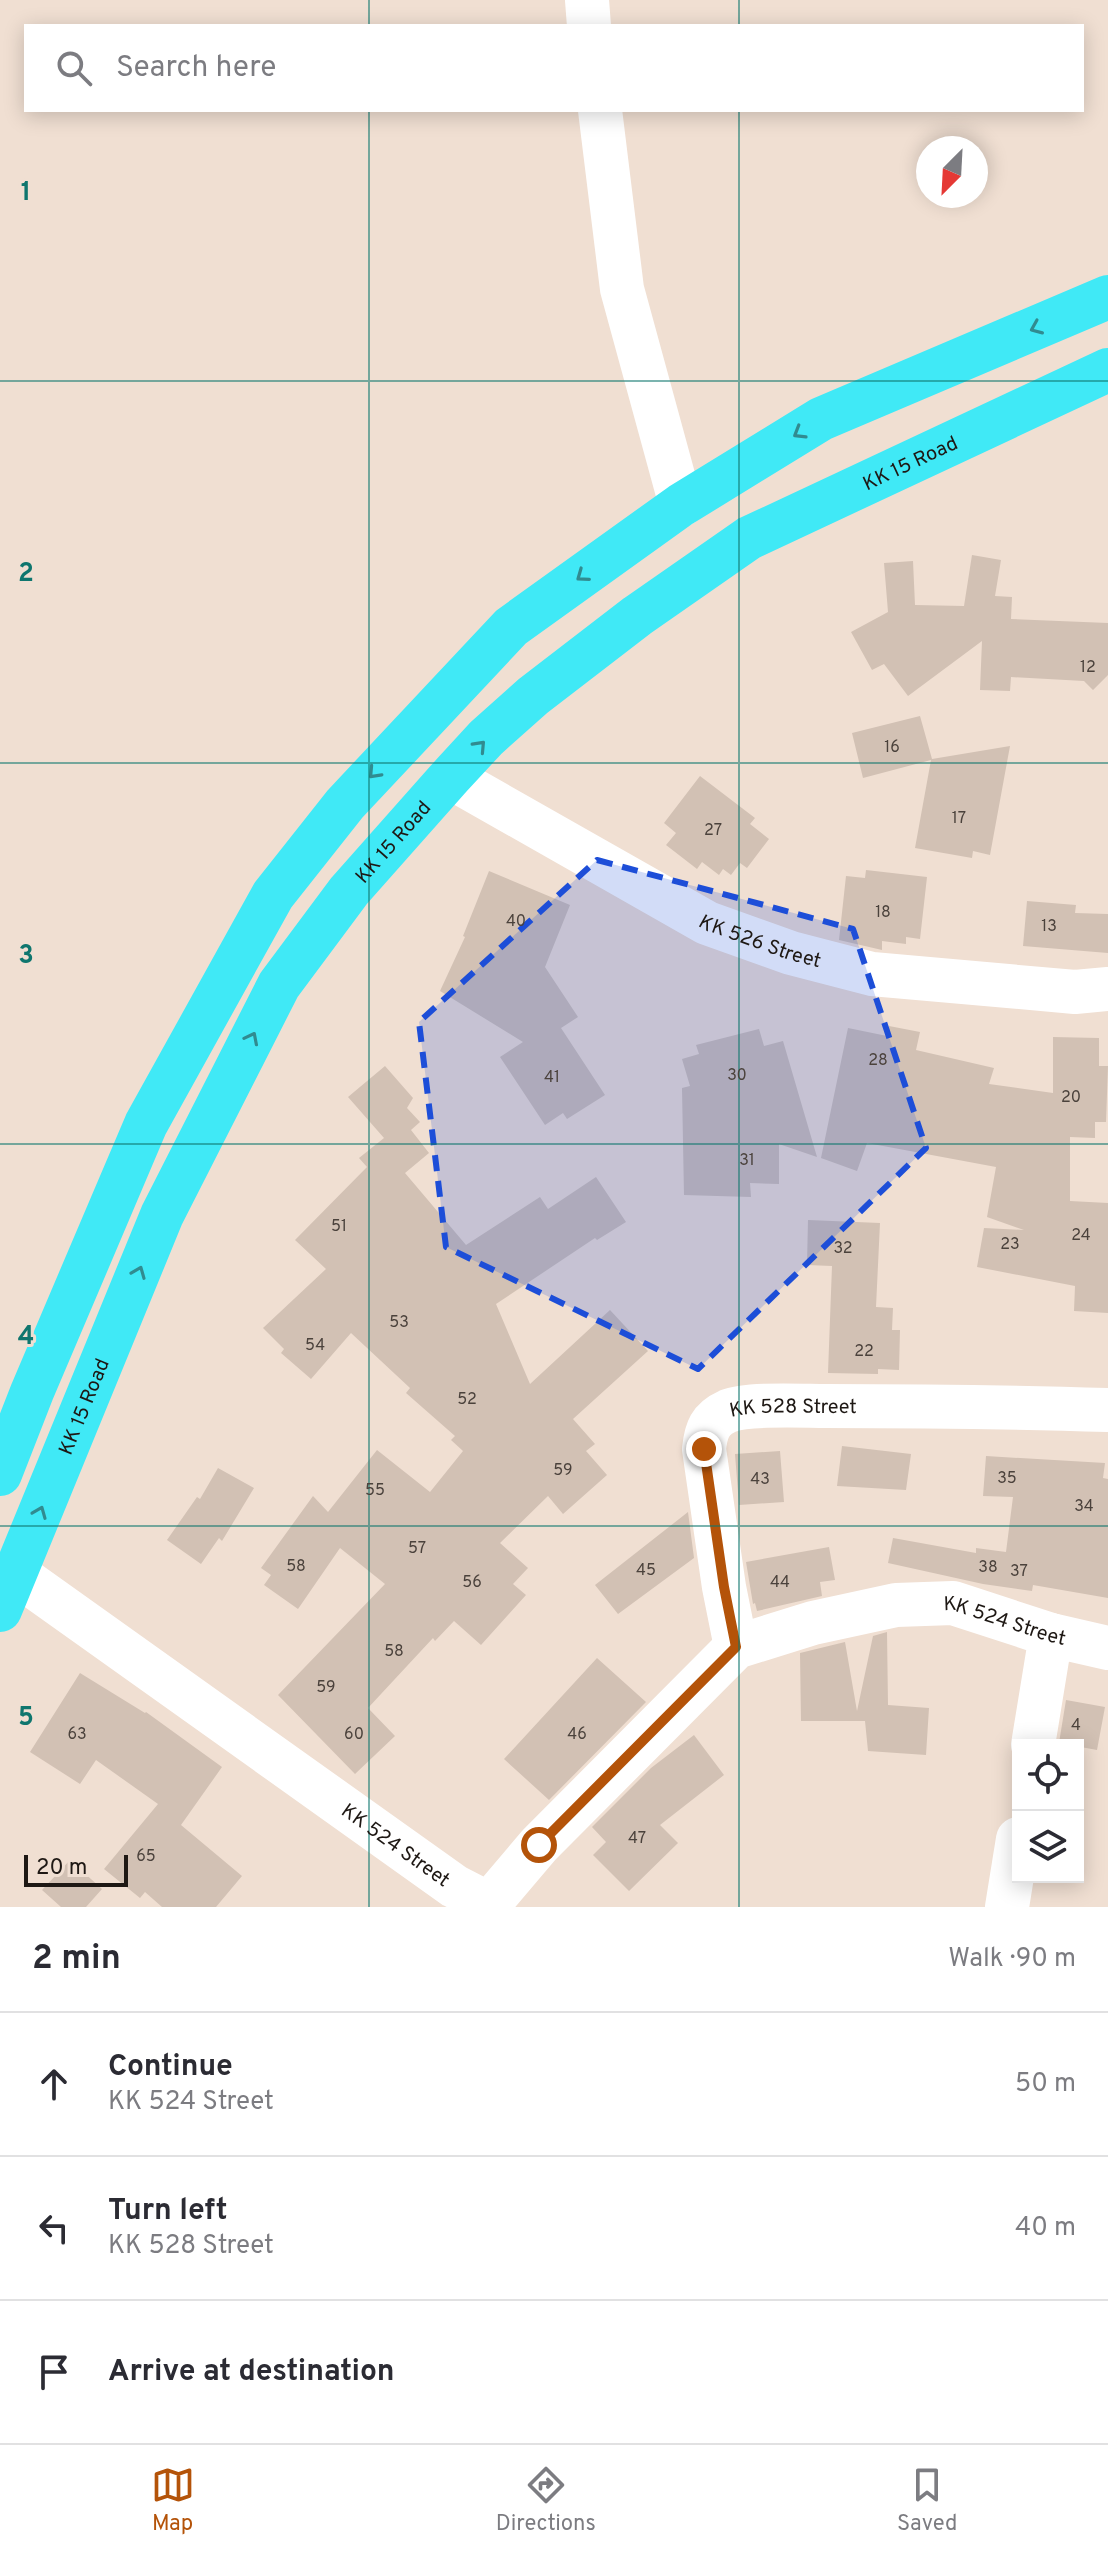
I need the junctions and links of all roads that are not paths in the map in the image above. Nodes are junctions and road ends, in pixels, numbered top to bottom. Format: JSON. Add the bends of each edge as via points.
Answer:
{"nodes":[{"id":1,"x":587,"y":0,"type":"edge"},
{"id":2,"x":589,"y":24,"type":"edge"},
{"id":3,"x":600,"y":112,"type":"edge"},
{"id":4,"x":1108,"y":297,"type":"edge"},
{"id":5,"x":1108,"y":370,"type":"edge"},
{"id":6,"x":681,"y":505,"type":"junction"},
{"id":7,"x":450,"y":777,"type":"junction"},
{"id":8,"x":1108,"y":989,"type":"edge"},
{"id":9,"x":1108,"y":1410,"type":"edge"},
{"id":10,"x":0,"y":1474,"type":"edge"},
{"id":11,"x":7,"y":1592,"type":"edge"},
{"id":12,"x":1051,"y":1635,"type":"junction"},
{"id":13,"x":736,"y":1647,"type":"junction"},
{"id":14,"x":1108,"y":1648,"type":"edge"},
{"id":15,"x":1034,"y":1739,"type":"edge"},
{"id":16,"x":1012,"y":1876,"type":"edge"},
{"id":17,"x":488,"y":1906,"type":"edge"},
{"id":18,"x":1007,"y":1907,"type":"edge"}],
"edges":[{"from":1,"to":2,"type":"street"},
{"from":3,"to":6,"type":"street","via":[[622,289]]},
{"from":4,"to":6,"type":"highway","one_way":true,"via":[[821,419]]},
{"from":7,"to":5,"type":"highway","name":"KK 15 Road","one_way":true,"via":[[533,696],[749,538]]},
{"from":6,"to":10,"type":"highway","one_way":true,"via":[[511,627],[345,804],[273,895],[146,1124]]},
{"from":7,"to":8,"type":"street","name":"KK 526 Street","via":[[707,923],[791,953],[872,974],[1075,992]]},
{"from":11,"to":7,"type":"highway","name":"KK 15 Road","one_way":true,"via":[[162,1215],[279,985],[349,891]]},
{"from":9,"to":13,"type":"street","name":"KK 528 Street","via":[[790,1406],[732,1409],[715,1418],[705,1432],[704,1449]]},
{"from":11,"to":17,"type":"street","name":"KK 524 Street"},
{"from":12,"to":13,"type":"street","name":"KK 524 Street","via":[[953,1603],[896,1605]]},
{"from":12,"to":14,"type":"street","name":"KK 524 Street"},
{"from":12,"to":15,"type":"street"},
{"from":13,"to":17,"type":"street","name":"KK 524 Street","via":[[539,1845]]},
{"from":16,"to":18,"type":"street"}]}
